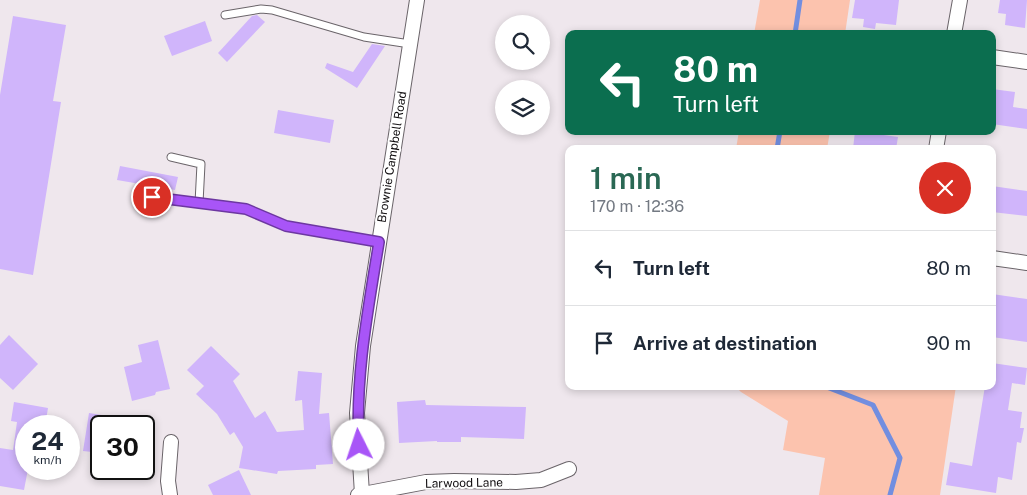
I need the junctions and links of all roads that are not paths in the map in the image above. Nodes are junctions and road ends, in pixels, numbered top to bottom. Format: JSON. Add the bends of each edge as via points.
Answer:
{"nodes":[{"id":1,"x":417,"y":0,"type":"edge"},
{"id":2,"x":960,"y":0,"type":"edge"},
{"id":3,"x":225,"y":15,"type":"dead end"},
{"id":4,"x":955,"y":30,"type":"edge"},
{"id":5,"x":410,"y":44,"type":"junction"},
{"id":6,"x":996,"y":58,"type":"edge"},
{"id":7,"x":1027,"y":62,"type":"edge"},
{"id":8,"x":171,"y":157,"type":"dead end"},
{"id":9,"x":152,"y":197,"type":"dead end"},
{"id":10,"x":199,"y":203,"type":"junction"},
{"id":11,"x":379,"y":242,"type":"junction"},
{"id":12,"x":996,"y":259,"type":"edge"},
{"id":13,"x":1027,"y":263,"type":"edge"},
{"id":14,"x":171,"y":442,"type":"dead end"},
{"id":15,"x":569,"y":469,"type":"dead end"},
{"id":16,"x":360,"y":494,"type":"edge"},
{"id":17,"x":170,"y":495,"type":"edge"}],
"edges":[{"from":1,"to":5,"type":"street","name":"Brownie Campbell Road"},
{"from":2,"to":4,"type":"street"},
{"from":3,"to":5,"type":"lane","via":[[272,10],[364,37]]},
{"from":5,"to":11,"type":"street","name":"Brownie Campbell Road"},
{"from":6,"to":7,"type":"street"},
{"from":8,"to":10,"type":"lane","via":[[200,164]]},
{"from":9,"to":10,"type":"lane"},
{"from":10,"to":11,"type":"lane","via":[[246,209],[286,226]]},
{"from":11,"to":16,"type":"street","name":"Brownie Campbell Road","via":[[362,346],[357,413]]},
{"from":12,"to":13,"type":"street"},
{"from":14,"to":17,"type":"street"},
{"from":15,"to":16,"type":"street","name":"Larwood Lane","via":[[541,480],[426,482]]}]}
